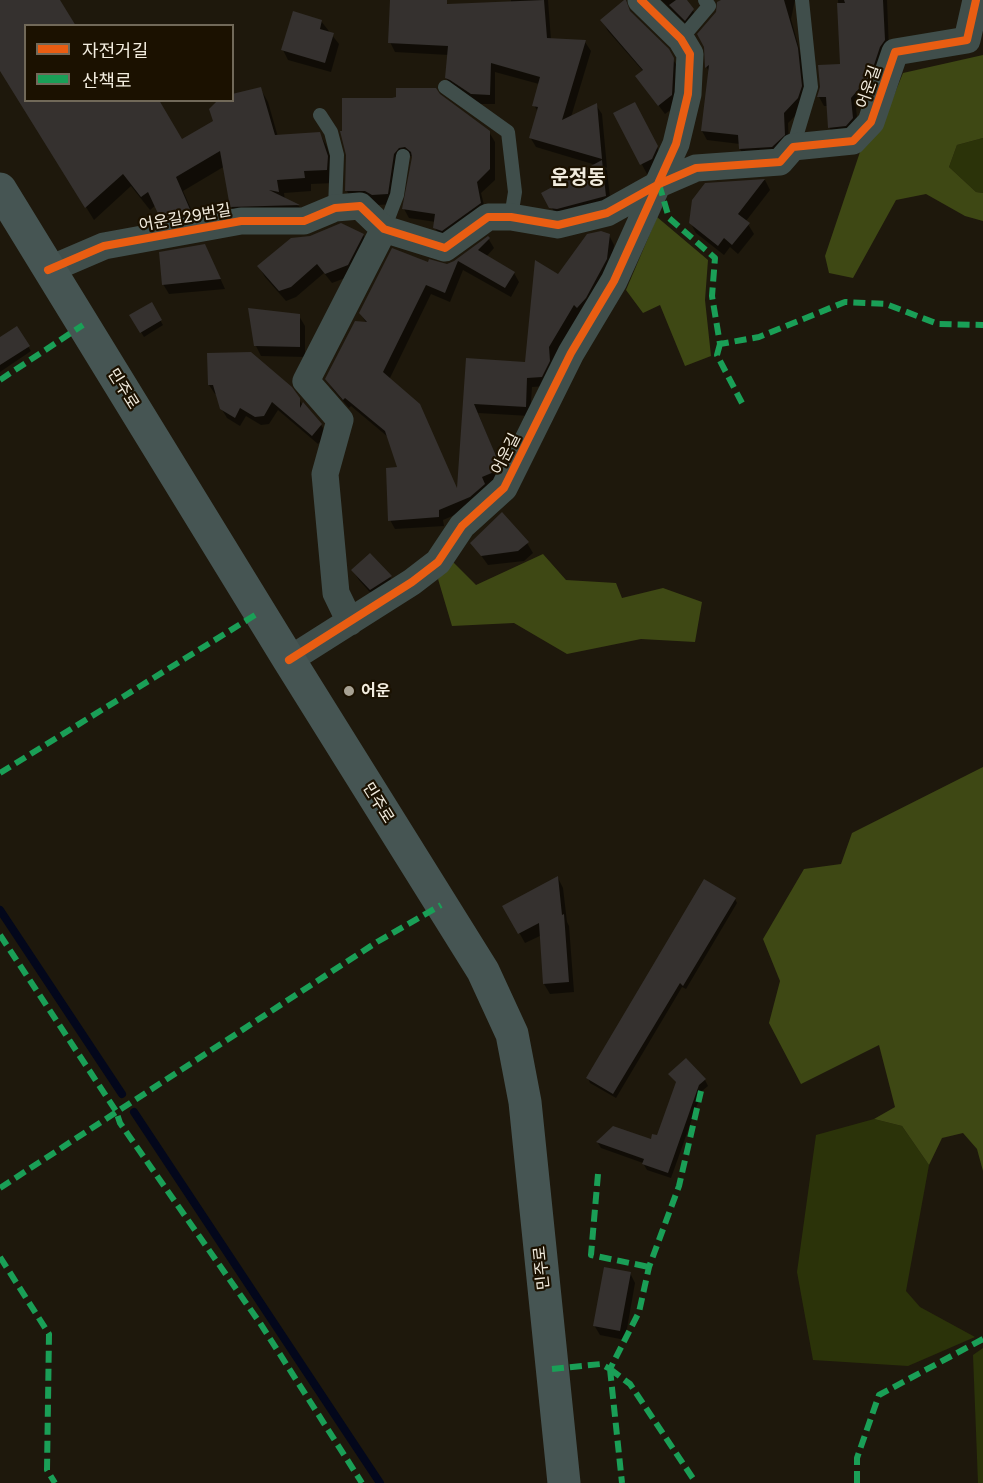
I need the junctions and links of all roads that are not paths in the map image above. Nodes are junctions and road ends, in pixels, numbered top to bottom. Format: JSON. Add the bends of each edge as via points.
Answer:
{"nodes":[{"id":1,"x":641,"y":0,"type":"edge"},
{"id":2,"x":705,"y":0,"type":"edge"},
{"id":3,"x":802,"y":0,"type":"edge"},
{"id":4,"x":976,"y":0,"type":"edge"},
{"id":5,"x":681,"y":39,"type":"junction"},
{"id":6,"x":975,"y":39,"type":"edge"},
{"id":7,"x":445,"y":87,"type":"dead end"},
{"id":8,"x":320,"y":115,"type":"dead end"},
{"id":9,"x":793,"y":147,"type":"junction"},
{"id":10,"x":403,"y":156,"type":"dead end"},
{"id":11,"x":659,"y":184,"type":"junction"},
{"id":12,"x":0,"y":189,"type":"edge"},
{"id":13,"x":335,"y":208,"type":"junction"},
{"id":14,"x":511,"y":217,"type":"junction"},
{"id":15,"x":384,"y":229,"type":"junction"},
{"id":16,"x":48,"y":270,"type":"junction"},
{"id":17,"x":350,"y":621,"type":"junction"},
{"id":18,"x":288,"y":660,"type":"junction"},
{"id":19,"x":564,"y":1483,"type":"edge"}],
"edges":[{"from":1,"to":5,"type":"street","name":"어운길"},
{"from":2,"to":5,"type":"lane","via":[[709,6]]},
{"from":3,"to":9,"type":"lane","via":[[811,87]]},
{"from":4,"to":6,"type":"street","name":"어운길"},
{"from":5,"to":11,"type":"street","name":"어운길","via":[[690,54],[688,94],[676,144]]},
{"from":6,"to":9,"type":"street","name":"어운길","via":[[895,52],[870,122],[853,141]]},
{"from":7,"to":14,"type":"lane","via":[[508,132],[514,192]]},
{"from":8,"to":13,"type":"lane","via":[[332,132],[337,155]]},
{"from":9,"to":11,"type":"street","name":"어운길","via":[[780,162],[696,168]]},
{"from":10,"to":15,"type":"lane","via":[[397,195]]},
{"from":11,"to":14,"type":"street","name":"어운길29번길","via":[[607,213],[558,225]]},
{"from":11,"to":17,"type":"street","name":"어운길","via":[[614,281],[571,353],[504,488],[462,526],[438,562]]},
{"from":12,"to":16,"type":"main road","name":"민주로"},
{"from":13,"to":15,"type":"street","name":"어운길29번길","via":[[360,206]]},
{"from":13,"to":16,"type":"street","name":"어운길29번길","via":[[304,221],[241,221],[104,246]]},
{"from":14,"to":15,"type":"street","name":"어운길29번길","via":[[488,218],[445,248]]},
{"from":15,"to":17,"type":"street","via":[[306,381],[340,420],[325,474],[336,593]]},
{"from":16,"to":18,"type":"main road","name":"민주로"},
{"from":17,"to":18,"type":"street","name":"어운길"},
{"from":18,"to":19,"type":"main road","name":"민주로","via":[[483,971],[512,1034],[525,1102]]}]}
